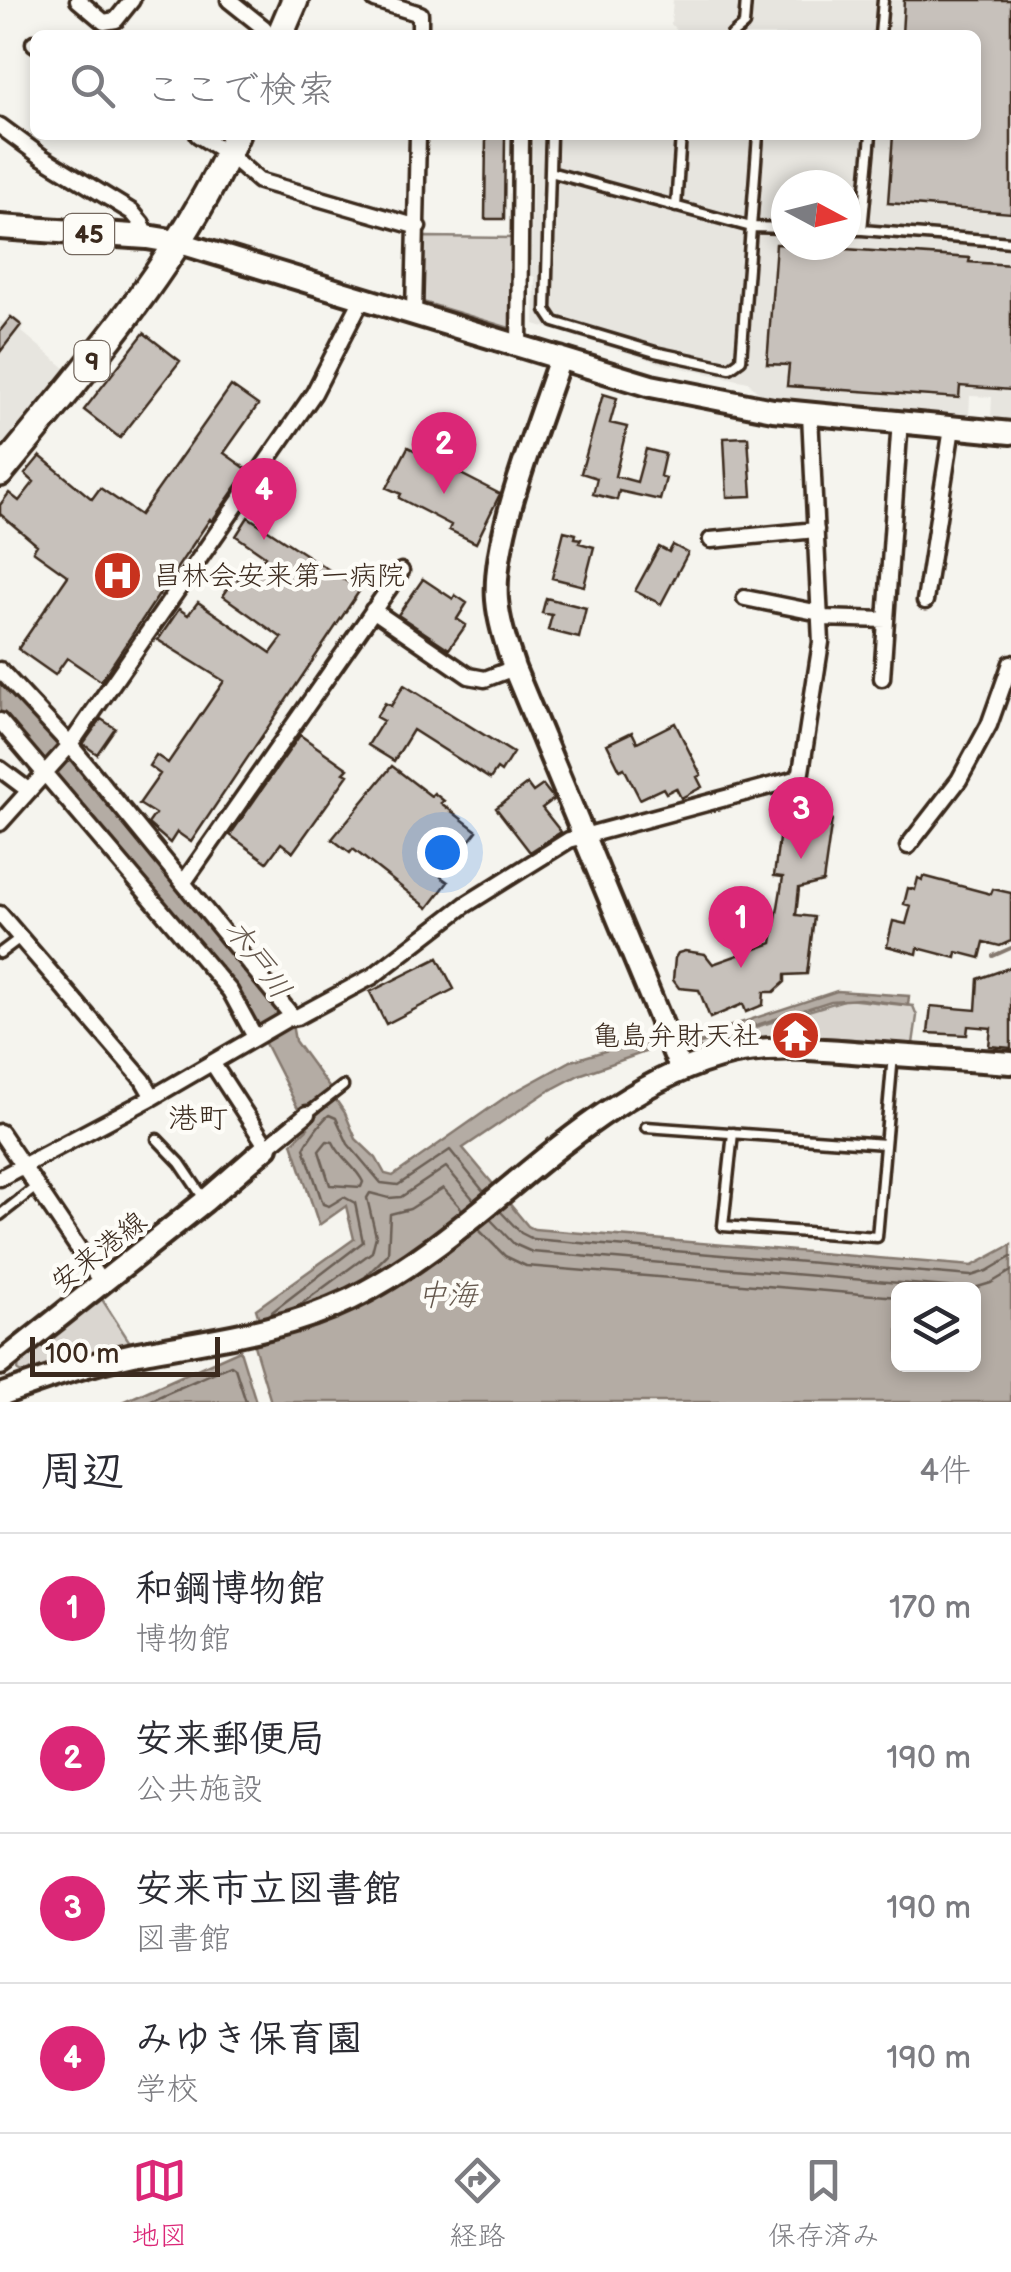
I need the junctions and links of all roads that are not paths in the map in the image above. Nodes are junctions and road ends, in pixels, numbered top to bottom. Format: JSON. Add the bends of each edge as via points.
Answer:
{"nodes":[{"id":1,"x":78,"y":0,"type":"edge"},
{"id":2,"x":132,"y":0,"type":"edge"},
{"id":3,"x":229,"y":0,"type":"edge"},
{"id":4,"x":295,"y":0,"type":"edge"},
{"id":5,"x":746,"y":0,"type":"edge"},
{"id":6,"x":883,"y":0,"type":"edge"},
{"id":7,"x":386,"y":2,"type":"edge"},
{"id":8,"x":269,"y":30,"type":"edge"},
{"id":9,"x":273,"y":30,"type":"edge"},
{"id":10,"x":420,"y":30,"type":"edge"},
{"id":11,"x":738,"y":30,"type":"edge"},
{"id":12,"x":880,"y":30,"type":"edge"},
{"id":13,"x":0,"y":126,"type":"edge"},
{"id":14,"x":418,"y":140,"type":"edge"},
{"id":15,"x":521,"y":140,"type":"edge"},
{"id":16,"x":551,"y":140,"type":"edge"},
{"id":17,"x":682,"y":140,"type":"edge"},
{"id":18,"x":758,"y":140,"type":"edge"},
{"id":19,"x":871,"y":140,"type":"edge"},
{"id":20,"x":232,"y":144,"type":"edge"},
{"id":21,"x":550,"y":172,"type":"junction"},
{"id":22,"x":676,"y":208,"type":"junction"},
{"id":23,"x":0,"y":226,"type":"edge"},
{"id":24,"x":418,"y":227,"type":"junction"},
{"id":25,"x":751,"y":227,"type":"junction"},
{"id":26,"x":771,"y":228,"type":"edge"},
{"id":27,"x":862,"y":230,"type":"joint"},
{"id":28,"x":147,"y":237,"type":"junction"},
{"id":29,"x":177,"y":242,"type":"junction"},
{"id":30,"x":1011,"y":242,"type":"edge"},
{"id":31,"x":362,"y":299,"type":"junction"},
{"id":32,"x":414,"y":314,"type":"junction"},
{"id":33,"x":518,"y":346,"type":"junction"},
{"id":34,"x":560,"y":358,"type":"junction"},
{"id":35,"x":810,"y":414,"type":"junction"},
{"id":36,"x":952,"y":428,"type":"junction"},
{"id":37,"x":1011,"y":433,"type":"edge"},
{"id":38,"x":900,"y":434,"type":"dead end"},
{"id":39,"x":2,"y":465,"type":"edge"},
{"id":40,"x":816,"y":530,"type":"junction"},
{"id":41,"x":711,"y":540,"type":"dead end"},
{"id":42,"x":401,"y":571,"type":"dead end"},
{"id":43,"x":746,"y":598,"type":"dead end"},
{"id":44,"x":925,"y":602,"type":"dead end"},
{"id":45,"x":374,"y":610,"type":"junction"},
{"id":46,"x":821,"y":616,"type":"junction"},
{"id":47,"x":886,"y":620,"type":"junction"},
{"id":48,"x":1011,"y":663,"type":"edge"},
{"id":49,"x":514,"y":668,"type":"junction"},
{"id":50,"x":0,"y":670,"type":"edge"},
{"id":51,"x":882,"y":678,"type":"dead end"},
{"id":52,"x":0,"y":721,"type":"edge"},
{"id":53,"x":68,"y":746,"type":"junction"},
{"id":54,"x":0,"y":769,"type":"edge"},
{"id":55,"x":46,"y":770,"type":"junction"},
{"id":56,"x":28,"y":790,"type":"junction"},
{"id":57,"x":0,"y":824,"type":"edge"},
{"id":58,"x":582,"y":834,"type":"junction"},
{"id":59,"x":908,"y":846,"type":"dead end"},
{"id":60,"x":184,"y":882,"type":"junction"},
{"id":61,"x":0,"y":914,"type":"edge"},
{"id":62,"x":20,"y":938,"type":"junction"},
{"id":63,"x":0,"y":953,"type":"edge"},
{"id":64,"x":290,"y":1018,"type":"junction"},
{"id":65,"x":256,"y":1036,"type":"junction"},
{"id":66,"x":893,"y":1055,"type":"junction"},
{"id":67,"x":213,"y":1064,"type":"junction"},
{"id":68,"x":1011,"y":1064,"type":"edge"},
{"id":69,"x":681,"y":1070,"type":"junction"},
{"id":70,"x":340,"y":1088,"type":"dead end"},
{"id":71,"x":154,"y":1097,"type":"junction"},
{"id":72,"x":307,"y":1114,"type":"joint"},
{"id":73,"x":646,"y":1127,"type":"dead end"},
{"id":74,"x":0,"y":1132,"type":"edge"},
{"id":75,"x":732,"y":1134,"type":"junction"},
{"id":76,"x":157,"y":1139,"type":"dead end"},
{"id":77,"x":886,"y":1144,"type":"junction"},
{"id":78,"x":267,"y":1147,"type":"junction"},
{"id":79,"x":22,"y":1167,"type":"junction"},
{"id":80,"x":0,"y":1178,"type":"edge"},
{"id":81,"x":36,"y":1186,"type":"junction"},
{"id":82,"x":205,"y":1201,"type":"junction"},
{"id":83,"x":0,"y":1214,"type":"edge"},
{"id":84,"x":101,"y":1282,"type":"junction"},
{"id":85,"x":0,"y":1364,"type":"edge"},
{"id":86,"x":9,"y":1392,"type":"edge"}],
"edges":[{"from":1,"to":2,"type":"street","via":[[104,22],[116,20]]},
{"from":3,"to":8,"type":"street"},
{"from":4,"to":9,"type":"highway"},
{"from":5,"to":11,"type":"lane"},
{"from":6,"to":12,"type":"lane"},
{"from":7,"to":10,"type":"street","via":[[420,14]]},
{"from":13,"to":28,"type":"street","via":[[132,212]]},
{"from":14,"to":24,"type":"street"},
{"from":15,"to":33,"type":"street"},
{"from":16,"to":21,"type":"lane"},
{"from":17,"to":22,"type":"lane"},
{"from":18,"to":25,"type":"lane"},
{"from":19,"to":27,"type":"lane"},
{"from":20,"to":24,"type":"street","via":[[259,181]]},
{"from":20,"to":29,"type":"highway","number":"9"},
{"from":21,"to":22,"type":"lane"},
{"from":21,"to":25,"type":"lane","via":[[546,310],[554,322],[654,352],[730,368],[741,360]]},
{"from":22,"to":25,"type":"lane"},
{"from":23,"to":28,"type":"main road","number":"45"},
{"from":24,"to":32,"type":"street"},
{"from":25,"to":26,"type":"lane"},
{"from":27,"to":30,"type":"lane"},
{"from":28,"to":29,"type":"main road","number":"45"},
{"from":29,"to":31,"type":"street"},
{"from":29,"to":39,"type":"highway","number":"9","via":[[86,370]]},
{"from":31,"to":32,"type":"street"},
{"from":31,"to":53,"type":"street","via":[[314,393]]},
{"from":32,"to":33,"type":"street"},
{"from":33,"to":34,"type":"street"},
{"from":34,"to":35,"type":"street","via":[[738,406]]},
{"from":34,"to":49,"type":"street","via":[[506,528],[498,574],[500,616]]},
{"from":35,"to":36,"type":"street"},
{"from":35,"to":40,"type":"street"},
{"from":36,"to":37,"type":"street"},
{"from":36,"to":44,"type":"street"},
{"from":38,"to":47,"type":"street"},
{"from":40,"to":41,"type":"street"},
{"from":40,"to":46,"type":"street"},
{"from":42,"to":45,"type":"street"},
{"from":43,"to":46,"type":"street"},
{"from":45,"to":49,"type":"street","via":[[469,676],[485,679]]},
{"from":45,"to":60,"type":"street"},
{"from":46,"to":47,"type":"street"},
{"from":46,"to":58,"type":"street","via":[[796,779]]},
{"from":47,"to":51,"type":"street"},
{"from":48,"to":59,"type":"street","via":[[990,725]]},
{"from":49,"to":58,"type":"street"},
{"from":50,"to":53,"type":"street"},
{"from":52,"to":55,"type":"street"},
{"from":53,"to":55,"type":"street"},
{"from":53,"to":60,"type":"street"},
{"from":54,"to":56,"type":"street"},
{"from":55,"to":56,"type":"street"},
{"from":55,"to":65,"type":"street","via":[[230,991]]},
{"from":56,"to":57,"type":"street"},
{"from":58,"to":64,"type":"street","via":[[466,904],[373,976]]},
{"from":58,"to":69,"type":"street"},
{"from":60,"to":64,"type":"street"},
{"from":61,"to":62,"type":"street"},
{"from":62,"to":63,"type":"lane"},
{"from":62,"to":71,"type":"street"},
{"from":64,"to":65,"type":"street"},
{"from":65,"to":67,"type":"street"},
{"from":66,"to":68,"type":"street"},
{"from":66,"to":69,"type":"street","via":[[790,1047]]},
{"from":66,"to":77,"type":"lane"},
{"from":67,"to":71,"type":"street"},
{"from":67,"to":78,"type":"street"},
{"from":69,"to":86,"type":"street","via":[[630,1096],[413,1264],[348,1301],[275,1328],[137,1354]]},
{"from":70,"to":72,"type":"lane"},
{"from":71,"to":79,"type":"street"},
{"from":72,"to":78,"type":"street"},
{"from":73,"to":75,"type":"lane"},
{"from":74,"to":79,"type":"street"},
{"from":75,"to":77,"type":"lane"},
{"from":75,"to":77,"type":"lane","via":[[724,1226],[878,1237]]},
{"from":76,"to":82,"type":"lane"},
{"from":78,"to":82,"type":"street","name":"安来港線"},
{"from":79,"to":80,"type":"street"},
{"from":79,"to":81,"type":"street"},
{"from":81,"to":83,"type":"lane"},
{"from":81,"to":84,"type":"street"},
{"from":82,"to":84,"type":"street","name":"安来港線"},
{"from":84,"to":85,"type":"street","name":"安来港線"},
{"from":85,"to":86,"type":"street","name":"安来港線"}]}
